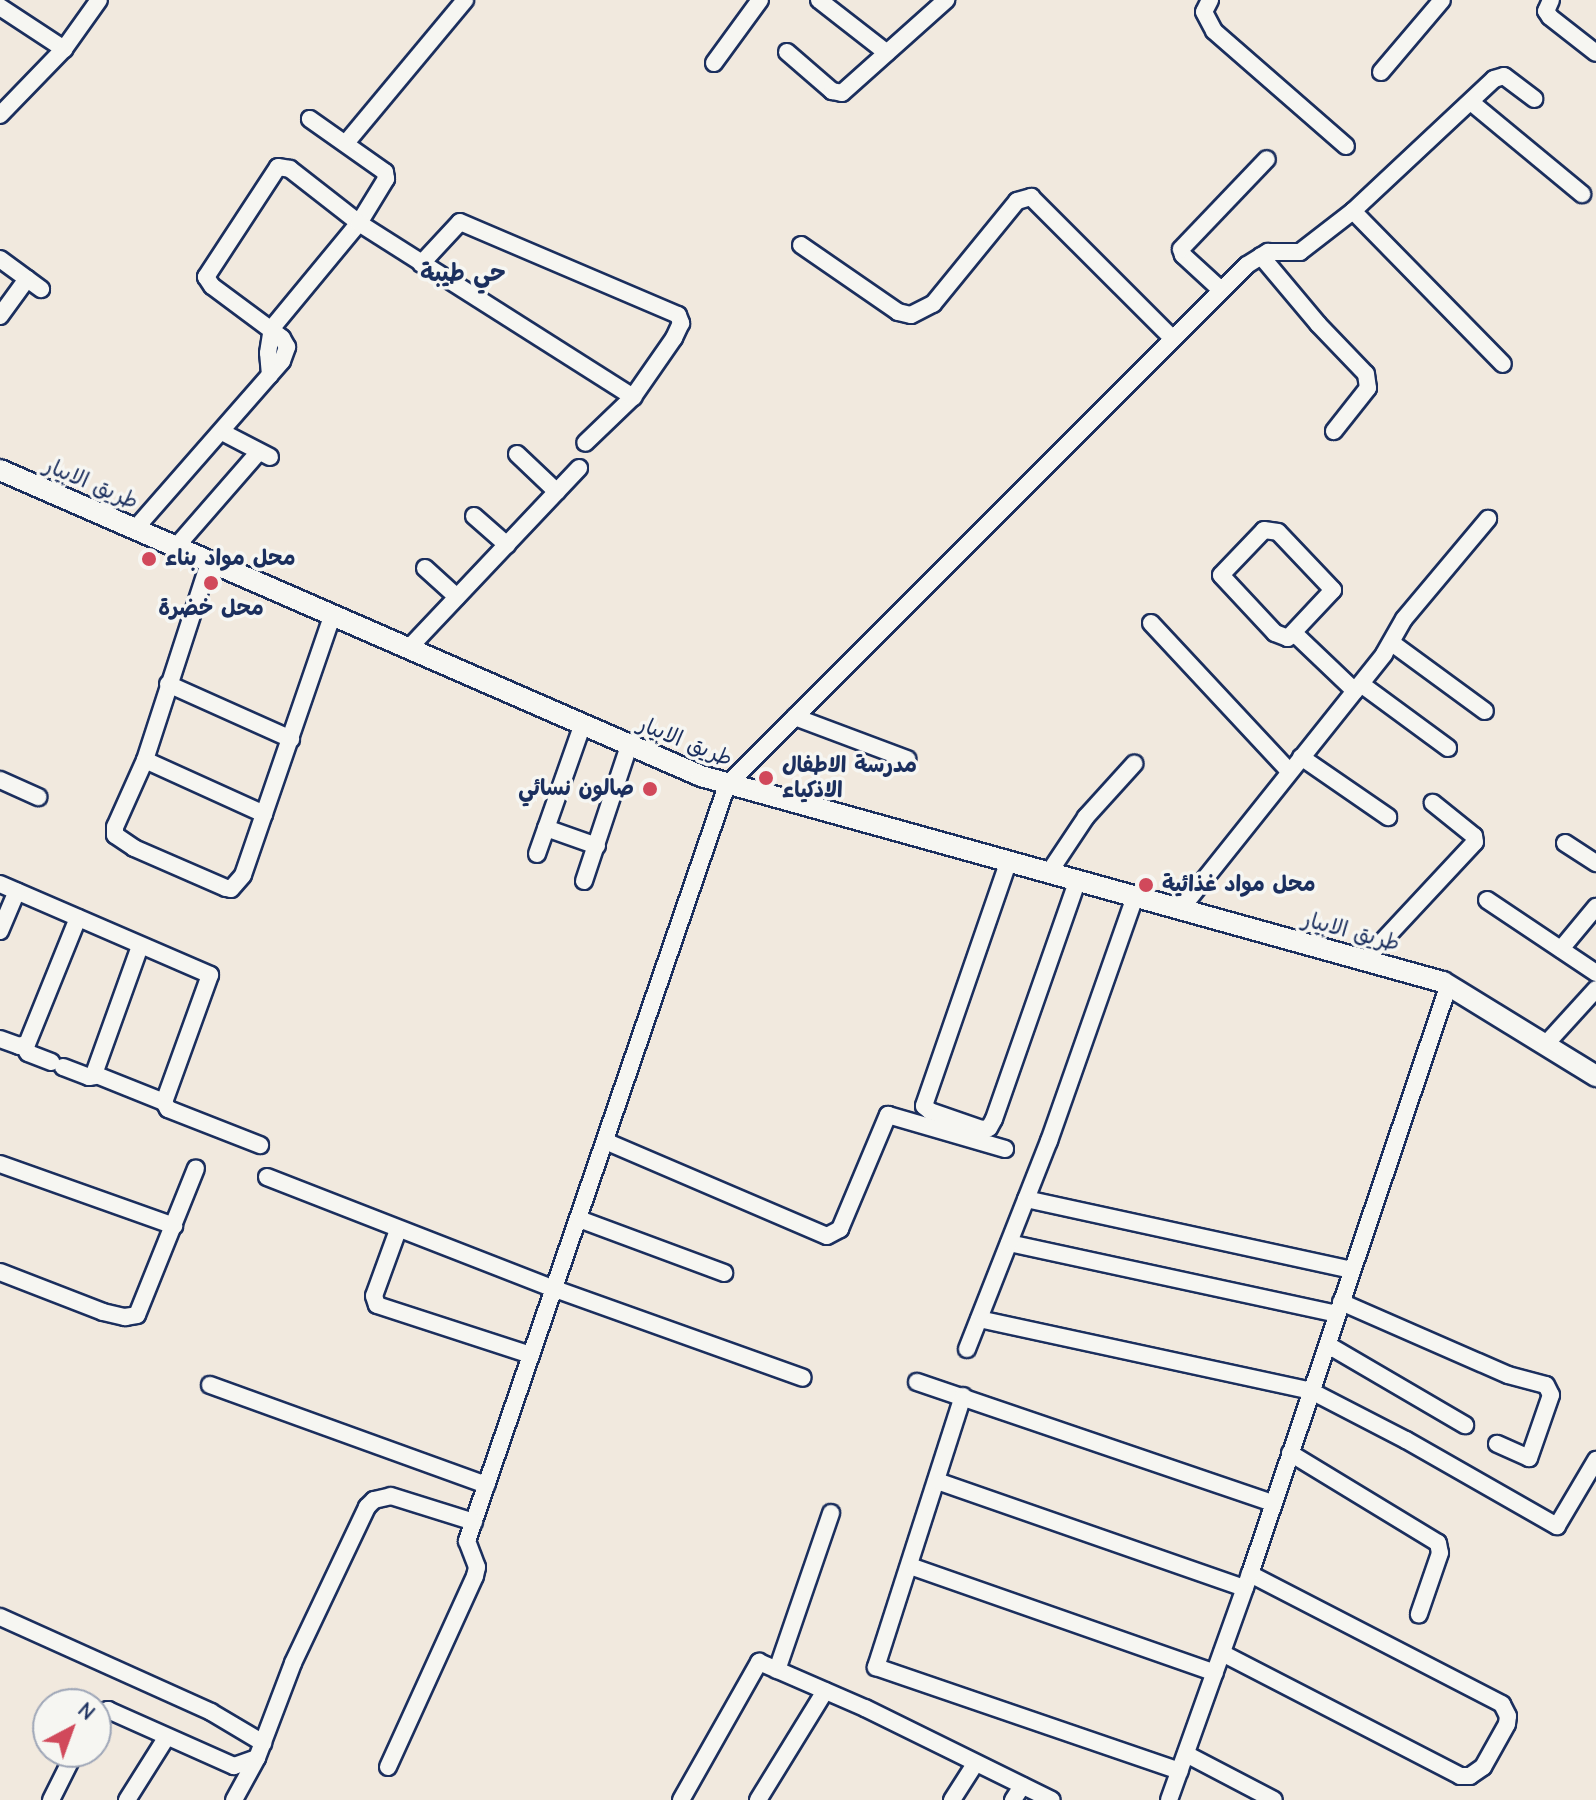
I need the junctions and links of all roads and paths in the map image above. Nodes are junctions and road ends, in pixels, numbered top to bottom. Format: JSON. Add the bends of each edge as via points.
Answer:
{"nodes":[{"id":1,"x":99,"y":0,"type":"edge"},
{"id":2,"x":465,"y":0,"type":"edge"},
{"id":3,"x":760,"y":0,"type":"edge"},
{"id":4,"x":819,"y":0,"type":"edge"},
{"id":5,"x":946,"y":0,"type":"edge"},
{"id":6,"x":1210,"y":0,"type":"edge"},
{"id":7,"x":1442,"y":0,"type":"edge"},
{"id":8,"x":1551,"y":0,"type":"edge"},
{"id":9,"x":3,"y":14,"type":"edge"},
{"id":10,"x":64,"y":49,"type":"junction"},
{"id":11,"x":787,"y":52,"type":"dead end"},
{"id":12,"x":887,"y":53,"type":"junction"},
{"id":13,"x":1596,"y":53,"type":"edge"},
{"id":14,"x":714,"y":63,"type":"dead end"},
{"id":15,"x":1381,"y":72,"type":"dead end"},
{"id":16,"x":1534,"y":99,"type":"dead end"},
{"id":17,"x":1472,"y":103,"type":"junction"},
{"id":18,"x":0,"y":115,"type":"edge"},
{"id":19,"x":310,"y":119,"type":"dead end"},
{"id":20,"x":346,"y":143,"type":"junction"},
{"id":21,"x":1346,"y":146,"type":"dead end"},
{"id":22,"x":1267,"y":159,"type":"dead end"},
{"id":23,"x":1582,"y":194,"type":"dead end"},
{"id":24,"x":1353,"y":211,"type":"junction"},
{"id":25,"x":359,"y":223,"type":"junction"},
{"id":26,"x":801,"y":245,"type":"dead end"},
{"id":27,"x":1261,"y":256,"type":"junction"},
{"id":28,"x":0,"y":259,"type":"edge"},
{"id":29,"x":421,"y":264,"type":"junction"},
{"id":30,"x":1221,"y":290,"type":"junction"},
{"id":31,"x":0,"y":316,"type":"edge"},
{"id":32,"x":272,"y":328,"type":"junction"},
{"id":33,"x":1172,"y":338,"type":"junction"},
{"id":34,"x":1503,"y":364,"type":"dead end"},
{"id":35,"x":633,"y":397,"type":"junction"},
{"id":36,"x":1334,"y":431,"type":"dead end"},
{"id":37,"x":222,"y":432,"type":"junction"},
{"id":38,"x":585,"y":443,"type":"dead end"},
{"id":39,"x":517,"y":454,"type":"dead end"},
{"id":40,"x":579,"y":468,"type":"dead end"},
{"id":41,"x":0,"y":470,"type":"edge"},
{"id":42,"x":557,"y":492,"type":"junction"},
{"id":43,"x":474,"y":516,"type":"dead end"},
{"id":44,"x":1488,"y":519,"type":"dead end"},
{"id":45,"x":135,"y":529,"type":"junction"},
{"id":46,"x":507,"y":545,"type":"junction"},
{"id":47,"x":175,"y":548,"type":"junction"},
{"id":48,"x":209,"y":563,"type":"junction"},
{"id":49,"x":425,"y":568,"type":"dead end"},
{"id":50,"x":457,"y":597,"type":"junction"},
{"id":51,"x":332,"y":616,"type":"junction"},
{"id":52,"x":1151,"y":623,"type":"dead end"},
{"id":53,"x":1294,"y":633,"type":"junction"},
{"id":54,"x":1392,"y":643,"type":"junction"},
{"id":55,"x":408,"y":649,"type":"junction"},
{"id":56,"x":168,"y":684,"type":"junction"},
{"id":57,"x":1358,"y":688,"type":"junction"},
{"id":58,"x":1485,"y":711,"type":"dead end"},
{"id":59,"x":795,"y":717,"type":"junction"},
{"id":60,"x":582,"y":726,"type":"junction"},
{"id":61,"x":291,"y":739,"type":"junction"},
{"id":62,"x":629,"y":746,"type":"junction"},
{"id":63,"x":1448,"y":748,"type":"dead end"},
{"id":64,"x":1301,"y":757,"type":"junction"},
{"id":65,"x":907,"y":759,"type":"dead end"},
{"id":66,"x":145,"y":760,"type":"junction"},
{"id":67,"x":1134,"y":764,"type":"dead end"},
{"id":68,"x":1289,"y":771,"type":"junction"},
{"id":69,"x":0,"y":780,"type":"edge"},
{"id":70,"x":727,"y":785,"type":"junction"},
{"id":71,"x":38,"y":797,"type":"dead end"},
{"id":72,"x":1433,"y":803,"type":"dead end"},
{"id":73,"x":264,"y":814,"type":"junction"},
{"id":74,"x":1388,"y":817,"type":"dead end"},
{"id":75,"x":546,"y":828,"type":"junction"},
{"id":76,"x":1565,"y":843,"type":"dead end"},
{"id":77,"x":597,"y":846,"type":"junction"},
{"id":78,"x":537,"y":854,"type":"dead end"},
{"id":79,"x":1008,"y":863,"type":"junction"},
{"id":80,"x":1596,"y":863,"type":"edge"},
{"id":81,"x":1048,"y":874,"type":"junction"},
{"id":82,"x":584,"y":881,"type":"dead end"},
{"id":83,"x":1077,"y":882,"type":"junction"},
{"id":84,"x":0,"y":884,"type":"edge"},
{"id":85,"x":17,"y":891,"type":"junction"},
{"id":86,"x":1134,"y":899,"type":"junction"},
{"id":87,"x":1487,"y":900,"type":"dead end"},
{"id":88,"x":1596,"y":907,"type":"edge"},
{"id":89,"x":1180,"y":910,"type":"junction"},
{"id":90,"x":78,"y":918,"type":"junction"},
{"id":91,"x":0,"y":931,"type":"edge"},
{"id":92,"x":140,"y":946,"type":"junction"},
{"id":93,"x":1561,"y":949,"type":"junction"},
{"id":94,"x":1365,"y":960,"type":"junction"},
{"id":95,"x":1596,"y":973,"type":"edge"},
{"id":96,"x":1448,"y":987,"type":"junction"},
{"id":97,"x":1596,"y":989,"type":"edge"},
{"id":98,"x":0,"y":1039,"type":"edge"},
{"id":99,"x":1546,"y":1044,"type":"junction"},
{"id":100,"x":23,"y":1045,"type":"junction"},
{"id":101,"x":95,"y":1076,"type":"junction"},
{"id":102,"x":1596,"y":1076,"type":"edge"},
{"id":103,"x":164,"y":1102,"type":"junction"},
{"id":104,"x":605,"y":1141,"type":"junction"},
{"id":105,"x":260,"y":1145,"type":"dead end"},
{"id":106,"x":1005,"y":1149,"type":"dead end"},
{"id":107,"x":0,"y":1164,"type":"edge"},
{"id":108,"x":196,"y":1168,"type":"dead end"},
{"id":109,"x":267,"y":1177,"type":"dead end"},
{"id":110,"x":1026,"y":1199,"type":"junction"},
{"id":111,"x":579,"y":1219,"type":"junction"},
{"id":112,"x":174,"y":1226,"type":"junction"},
{"id":113,"x":398,"y":1230,"type":"junction"},
{"id":114,"x":1009,"y":1243,"type":"junction"},
{"id":115,"x":1351,"y":1270,"type":"junction"},
{"id":116,"x":0,"y":1272,"type":"edge"},
{"id":117,"x":724,"y":1273,"type":"dead end"},
{"id":118,"x":555,"y":1289,"type":"junction"},
{"id":119,"x":1339,"y":1308,"type":"junction"},
{"id":120,"x":979,"y":1319,"type":"junction"},
{"id":121,"x":1328,"y":1345,"type":"junction"},
{"id":122,"x":967,"y":1349,"type":"dead end"},
{"id":123,"x":531,"y":1355,"type":"junction"},
{"id":124,"x":803,"y":1378,"type":"dead end"},
{"id":125,"x":917,"y":1382,"type":"dead end"},
{"id":126,"x":210,"y":1385,"type":"dead end"},
{"id":127,"x":1311,"y":1391,"type":"junction"},
{"id":128,"x":963,"y":1396,"type":"junction"},
{"id":129,"x":1465,"y":1425,"type":"dead end"},
{"id":130,"x":1497,"y":1444,"type":"dead end"},
{"id":131,"x":1290,"y":1453,"type":"junction"},
{"id":132,"x":1596,"y":1460,"type":"edge"},
{"id":133,"x":937,"y":1481,"type":"junction"},
{"id":134,"x":487,"y":1485,"type":"junction"},
{"id":135,"x":1273,"y":1503,"type":"junction"},
{"id":136,"x":831,"y":1513,"type":"dead end"},
{"id":137,"x":474,"y":1522,"type":"junction"},
{"id":138,"x":910,"y":1566,"type":"junction"},
{"id":139,"x":1248,"y":1581,"type":"junction"},
{"id":140,"x":1419,"y":1614,"type":"dead end"},
{"id":141,"x":0,"y":1617,"type":"edge"},
{"id":142,"x":1222,"y":1653,"type":"junction"},
{"id":143,"x":777,"y":1670,"type":"junction"},
{"id":144,"x":1215,"y":1673,"type":"junction"},
{"id":145,"x":825,"y":1691,"type":"junction"},
{"id":146,"x":112,"y":1712,"type":"edge"},
{"id":147,"x":166,"y":1738,"type":"junction"},
{"id":148,"x":260,"y":1750,"type":"junction"},
{"id":149,"x":1186,"y":1754,"type":"junction"},
{"id":150,"x":975,"y":1764,"type":"junction"},
{"id":151,"x":388,"y":1767,"type":"dead end"},
{"id":152,"x":67,"y":1768,"type":"edge"},
{"id":153,"x":1180,"y":1771,"type":"junction"},
{"id":154,"x":1017,"y":1793,"type":"edge"},
{"id":155,"x":51,"y":1800,"type":"edge"},
{"id":156,"x":127,"y":1800,"type":"edge"},
{"id":157,"x":234,"y":1800,"type":"edge"},
{"id":158,"x":681,"y":1800,"type":"edge"},
{"id":159,"x":758,"y":1800,"type":"edge"},
{"id":160,"x":952,"y":1800,"type":"edge"},
{"id":161,"x":1052,"y":1800,"type":"edge"},
{"id":162,"x":1169,"y":1800,"type":"edge"},
{"id":163,"x":1274,"y":1800,"type":"edge"}],
"edges":[{"from":1,"to":10,"type":"street"},
{"from":2,"to":20,"type":"street"},
{"from":3,"to":14,"type":"street"},
{"from":4,"to":12,"type":"street"},
{"from":5,"to":12,"type":"street"},
{"from":6,"to":21,"type":"street","via":[[1204,12],[1214,31]]},
{"from":7,"to":15,"type":"street"},
{"from":8,"to":13,"type":"street","via":[[1546,11],[1550,17]]},
{"from":9,"to":10,"type":"street"},
{"from":10,"to":18,"type":"street"},
{"from":11,"to":12,"type":"street","via":[[836,93],[848,89]]},
{"from":16,"to":17,"type":"street","via":[[1504,76],[1494,79]]},
{"from":17,"to":23,"type":"street"},
{"from":17,"to":24,"type":"street"},
{"from":19,"to":20,"type":"street"},
{"from":20,"to":25,"type":"street","via":[[385,172],[386,179]]},
{"from":22,"to":30,"type":"street","via":[[1181,249]]},
{"from":24,"to":27,"type":"street","via":[[1300,252]]},
{"from":24,"to":34,"type":"street"},
{"from":25,"to":29,"type":"street"},
{"from":25,"to":32,"type":"street"},
{"from":25,"to":32,"type":"street","via":[[299,175],[278,167],[206,277]]},
{"from":26,"to":33,"type":"street","via":[[898,312],[911,315],[933,304],[1017,201],[1031,197]]},
{"from":27,"to":30,"type":"street"},
{"from":27,"to":36,"type":"street","via":[[1366,374],[1368,388]]},
{"from":28,"to":31,"type":"street","via":[[34,284]]},
{"from":29,"to":35,"type":"street"},
{"from":29,"to":35,"type":"street","via":[[460,222],[676,313],[682,319],[680,327]]},
{"from":30,"to":33,"type":"street"},
{"from":32,"to":37,"type":"street","via":[[287,347],[282,361]]},
{"from":33,"to":59,"type":"street"},
{"from":35,"to":38,"type":"street"},
{"from":37,"to":45,"type":"street"},
{"from":37,"to":47,"type":"street","via":[[264,455]]},
{"from":39,"to":42,"type":"street"},
{"from":40,"to":42,"type":"street"},
{"from":41,"to":45,"type":"main road","name":"طريق الابيار"},
{"from":42,"to":46,"type":"street"},
{"from":43,"to":46,"type":"street"},
{"from":44,"to":54,"type":"street","via":[[1404,619]]},
{"from":45,"to":47,"type":"main road","name":"طريق الابيار"},
{"from":46,"to":50,"type":"street"},
{"from":47,"to":48,"type":"main road","name":"طريق الابيار"},
{"from":48,"to":51,"type":"main road","name":"طريق الابيار"},
{"from":48,"to":56,"type":"street"},
{"from":49,"to":50,"type":"street"},
{"from":50,"to":55,"type":"street"},
{"from":51,"to":55,"type":"main road","name":"طريق الابيار"},
{"from":51,"to":61,"type":"street"},
{"from":52,"to":68,"type":"street"},
{"from":53,"to":53,"type":"street","via":[[1332,594],[1332,587],[1278,532],[1264,530],[1221,575],[1275,633],[1288,638]]},
{"from":53,"to":57,"type":"street"},
{"from":54,"to":57,"type":"street"},
{"from":54,"to":58,"type":"street"},
{"from":55,"to":60,"type":"main road","name":"طريق الابيار"},
{"from":56,"to":61,"type":"street"},
{"from":56,"to":66,"type":"street"},
{"from":57,"to":63,"type":"street"},
{"from":57,"to":64,"type":"street"},
{"from":59,"to":65,"type":"street"},
{"from":59,"to":70,"type":"street"},
{"from":60,"to":62,"type":"main road","name":"طريق الابيار"},
{"from":60,"to":75,"type":"street"},
{"from":61,"to":73,"type":"street"},
{"from":62,"to":70,"type":"main road","name":"طريق الابيار"},
{"from":62,"to":77,"type":"street"},
{"from":64,"to":68,"type":"street"},
{"from":64,"to":74,"type":"street"},
{"from":66,"to":73,"type":"street"},
{"from":66,"to":73,"type":"street","via":[[115,827],[119,840],[134,848],[231,889],[243,875]]},
{"from":67,"to":81,"type":"street","via":[[1086,817]]},
{"from":68,"to":89,"type":"street"},
{"from":69,"to":71,"type":"street"},
{"from":70,"to":79,"type":"main road","name":"طريق الابيار"},
{"from":70,"to":104,"type":"street"},
{"from":72,"to":94,"type":"street","via":[[1475,842]]},
{"from":75,"to":77,"type":"street"},
{"from":75,"to":78,"type":"street"},
{"from":76,"to":80,"type":"street"},
{"from":77,"to":82,"type":"street"},
{"from":79,"to":81,"type":"main road","name":"طريق الابيار"},
{"from":79,"to":83,"type":"street","via":[[924,1106],[982,1129],[994,1119]]},
{"from":81,"to":83,"type":"main road","name":"طريق الابيار"},
{"from":83,"to":86,"type":"main road","name":"طريق الابيار"},
{"from":84,"to":85,"type":"street"},
{"from":85,"to":90,"type":"street"},
{"from":85,"to":91,"type":"street"},
{"from":86,"to":89,"type":"main road","name":"طريق الابيار"},
{"from":86,"to":110,"type":"street"},
{"from":87,"to":93,"type":"street"},
{"from":88,"to":93,"type":"street"},
{"from":89,"to":94,"type":"main road","name":"طريق الابيار"},
{"from":90,"to":92,"type":"street"},
{"from":90,"to":100,"type":"street"},
{"from":92,"to":101,"type":"street"},
{"from":92,"to":103,"type":"street","via":[[211,976]]},
{"from":93,"to":95,"type":"street"},
{"from":94,"to":96,"type":"main road","name":"طريق الابيار"},
{"from":96,"to":99,"type":"main road","name":"طريق الابيار"},
{"from":96,"to":115,"type":"street"},
{"from":97,"to":99,"type":"street"},
{"from":98,"to":100,"type":"street"},
{"from":99,"to":102,"type":"main road","name":"طريق الابيار"},
{"from":100,"to":101,"type":"street","via":[[28,1053]]},
{"from":101,"to":103,"type":"street"},
{"from":103,"to":105,"type":"street","via":[[168,1109]]},
{"from":104,"to":106,"type":"street","via":[[827,1236],[840,1229],[888,1115]]},
{"from":104,"to":111,"type":"street"},
{"from":107,"to":112,"type":"street"},
{"from":108,"to":112,"type":"street"},
{"from":109,"to":113,"type":"street"},
{"from":110,"to":114,"type":"street"},
{"from":110,"to":115,"type":"street"},
{"from":111,"to":117,"type":"street"},
{"from":111,"to":118,"type":"street"},
{"from":112,"to":116,"type":"street","via":[[137,1315],[103,1312]]},
{"from":113,"to":118,"type":"street"},
{"from":113,"to":123,"type":"street","via":[[374,1296],[377,1305]]},
{"from":114,"to":119,"type":"street"},
{"from":114,"to":120,"type":"street"},
{"from":115,"to":119,"type":"street"},
{"from":118,"to":123,"type":"street"},
{"from":118,"to":124,"type":"street"},
{"from":119,"to":121,"type":"street"},
{"from":119,"to":130,"type":"street","via":[[1546,1385],[1551,1395],[1529,1458]]},
{"from":120,"to":122,"type":"street"},
{"from":120,"to":127,"type":"street"},
{"from":121,"to":127,"type":"street"},
{"from":121,"to":129,"type":"street"},
{"from":123,"to":134,"type":"street"},
{"from":125,"to":128,"type":"street"},
{"from":126,"to":134,"type":"street"},
{"from":127,"to":131,"type":"street"},
{"from":127,"to":132,"type":"street","via":[[1557,1526]]},
{"from":128,"to":133,"type":"street"},
{"from":128,"to":135,"type":"street"},
{"from":131,"to":135,"type":"street"},
{"from":131,"to":140,"type":"street","via":[[1438,1543],[1440,1553]]},
{"from":133,"to":138,"type":"street"},
{"from":133,"to":139,"type":"street"},
{"from":134,"to":137,"type":"street"},
{"from":135,"to":139,"type":"street"},
{"from":136,"to":143,"type":"street"},
{"from":137,"to":148,"type":"street","via":[[391,1496],[367,1507],[289,1672]]},
{"from":137,"to":151,"type":"street","via":[[467,1541],[475,1576]]},
{"from":138,"to":144,"type":"street"},
{"from":138,"to":153,"type":"street","via":[[876,1667]]},
{"from":139,"to":142,"type":"street"},
{"from":139,"to":142,"type":"street","via":[[1502,1704],[1507,1724],[1483,1767],[1460,1776]]},
{"from":141,"to":148,"type":"street","via":[[200,1707]]},
{"from":142,"to":144,"type":"street"},
{"from":143,"to":145,"type":"street"},
{"from":143,"to":158,"type":"street","via":[[759,1662]]},
{"from":144,"to":149,"type":"street"},
{"from":145,"to":150,"type":"street"},
{"from":145,"to":159,"type":"street"},
{"from":146,"to":147,"type":"street"},
{"from":147,"to":148,"type":"street","via":[[234,1766]]},
{"from":147,"to":156,"type":"street"},
{"from":148,"to":157,"type":"street"},
{"from":149,"to":153,"type":"street"},
{"from":149,"to":163,"type":"street"},
{"from":150,"to":154,"type":"street"},
{"from":150,"to":160,"type":"street"},
{"from":152,"to":155,"type":"street"},
{"from":153,"to":162,"type":"street"},
{"from":154,"to":161,"type":"street"}]}
